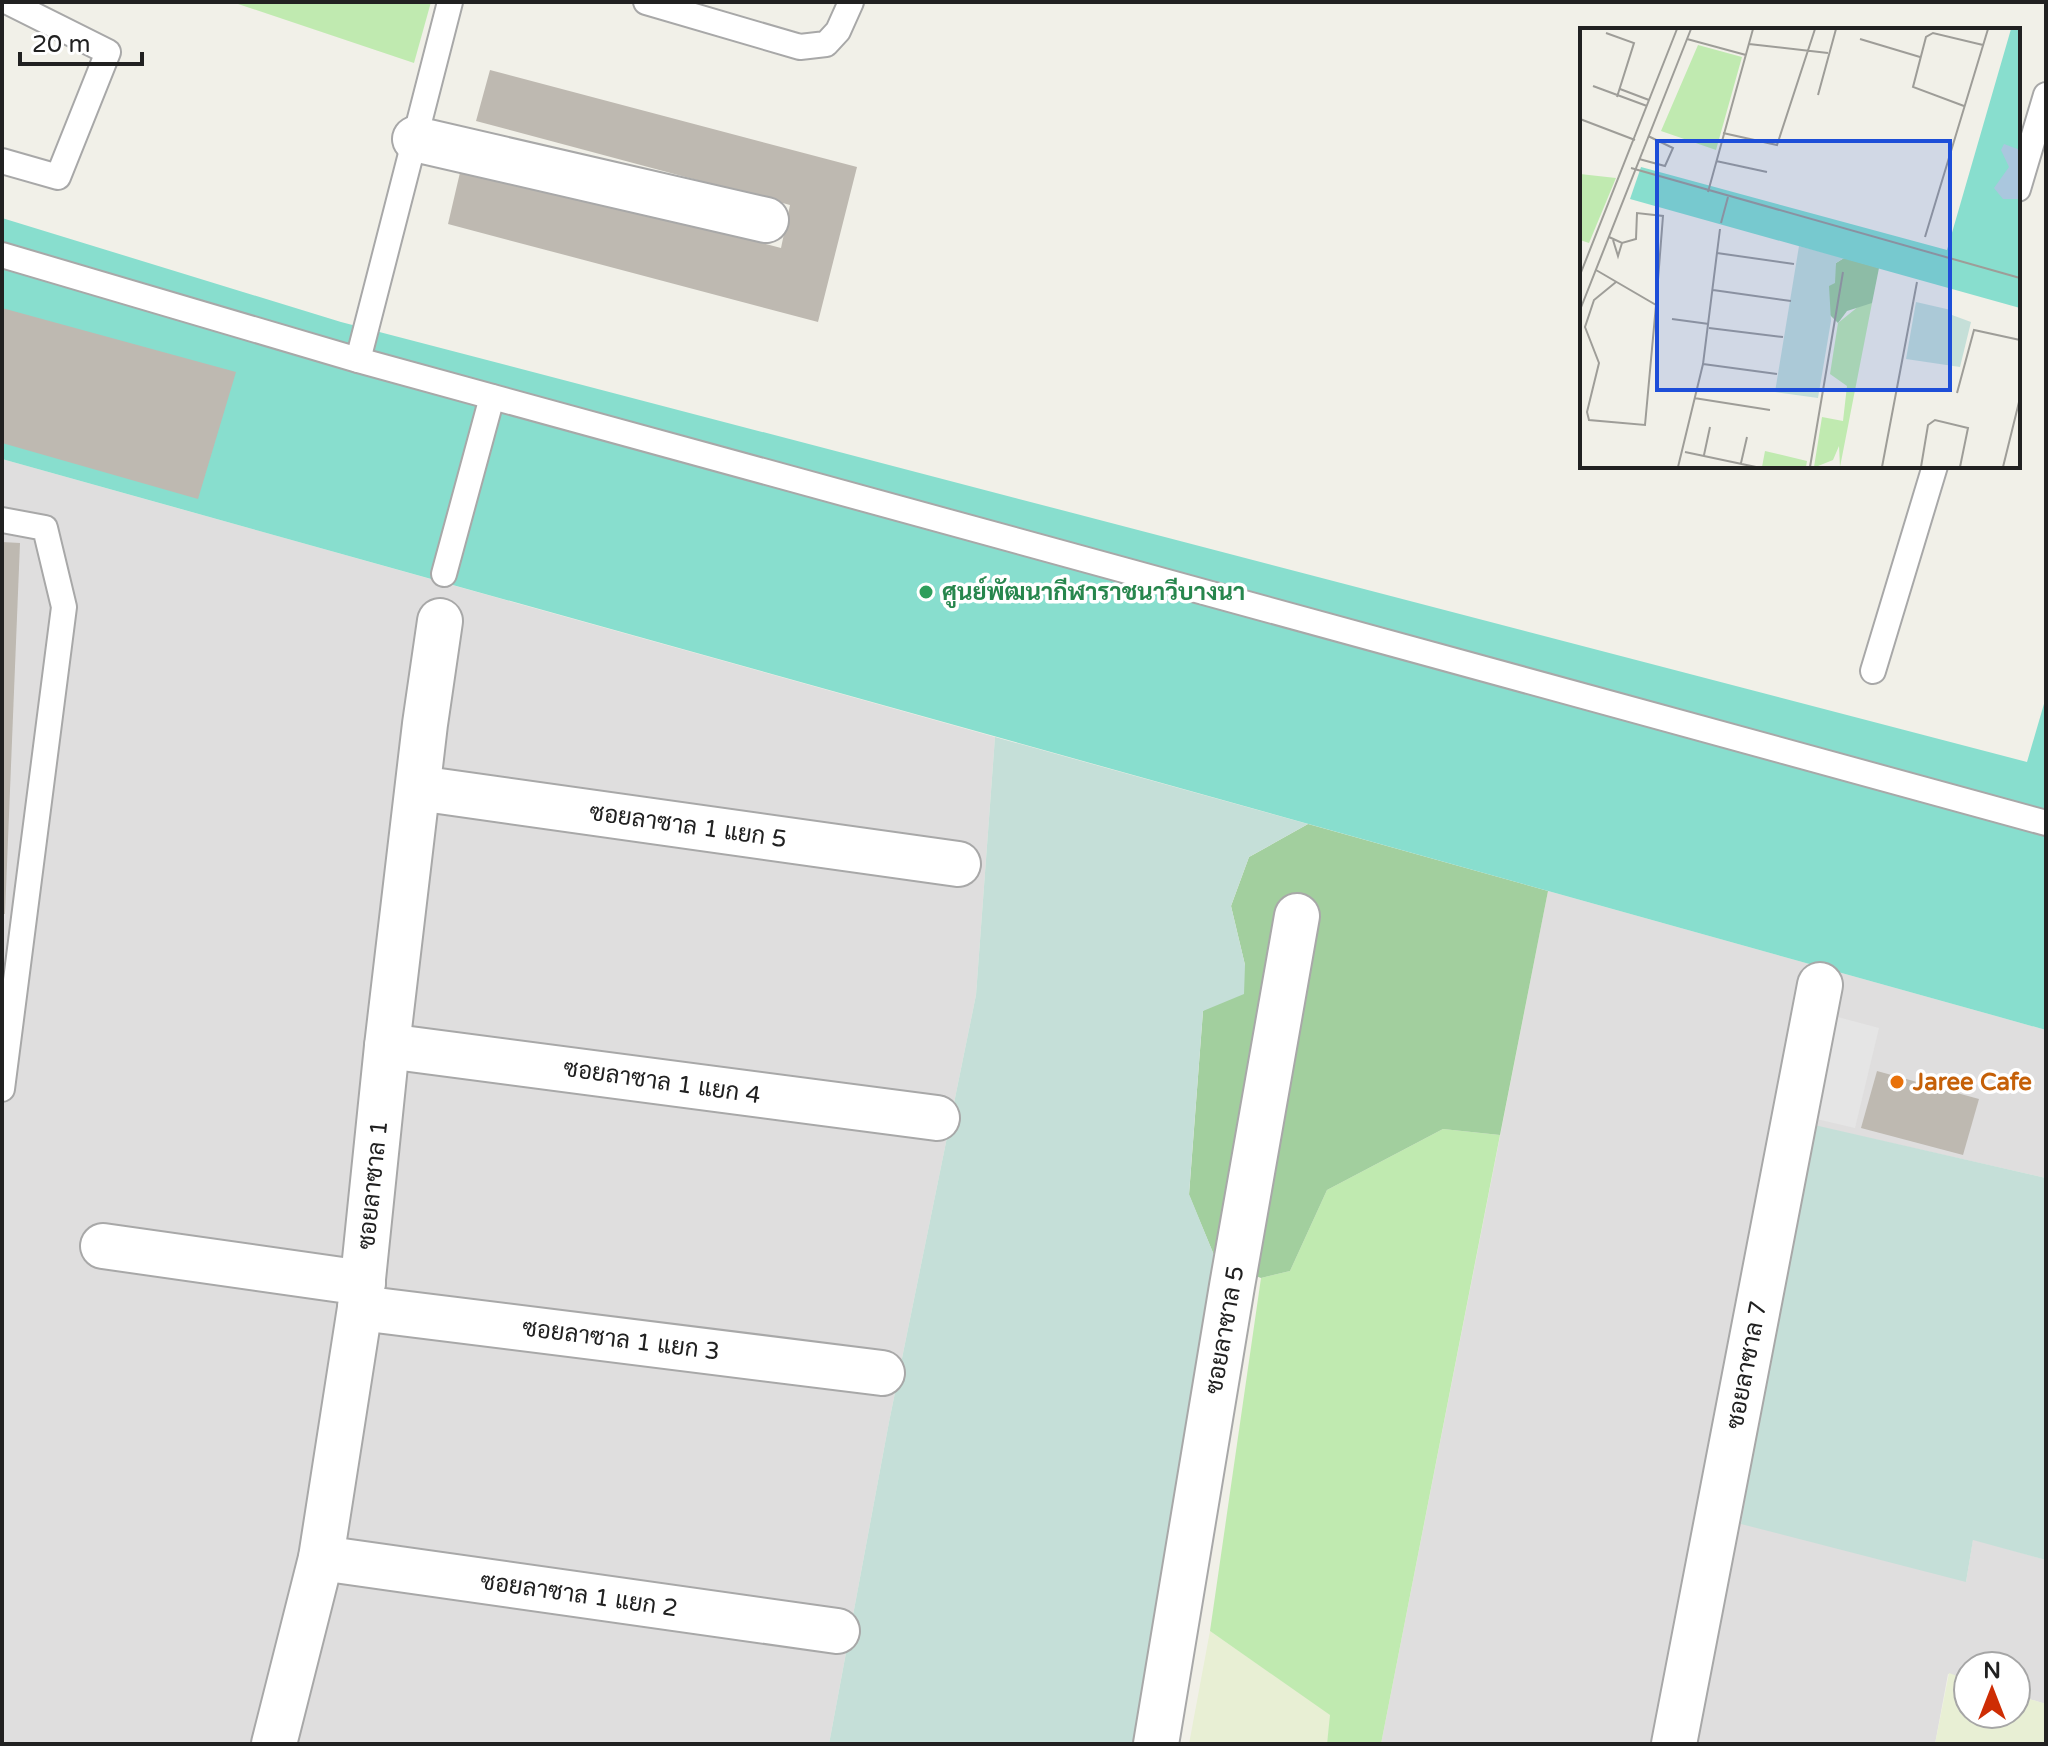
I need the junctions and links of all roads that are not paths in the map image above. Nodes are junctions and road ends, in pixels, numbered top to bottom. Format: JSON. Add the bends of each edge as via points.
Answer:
{"nodes":[{"id":1,"x":8,"y":2,"type":"edge"},
{"id":2,"x":450,"y":2,"type":"edge"},
{"id":3,"x":646,"y":2,"type":"edge"},
{"id":4,"x":851,"y":2,"type":"edge"},
{"id":5,"x":2046,"y":95,"type":"edge"},
{"id":6,"x":415,"y":139,"type":"junction"},
{"id":7,"x":2,"y":161,"type":"edge"},
{"id":8,"x":2020,"y":182,"type":"edge"},
{"id":9,"x":766,"y":220,"type":"dead end"},
{"id":10,"x":2,"y":255,"type":"edge"},
{"id":11,"x":358,"y":360,"type":"junction"},
{"id":12,"x":492,"y":397,"type":"junction"},
{"id":13,"x":1934,"y":468,"type":"edge"},
{"id":14,"x":2,"y":520,"type":"edge"},
{"id":15,"x":444,"y":574,"type":"dead end"},
{"id":16,"x":440,"y":621,"type":"dead end"},
{"id":17,"x":1873,"y":671,"type":"dead end"},
{"id":18,"x":418,"y":788,"type":"junction"},
{"id":19,"x":2046,"y":823,"type":"edge"},
{"id":20,"x":958,"y":864,"type":"dead end"},
{"id":21,"x":1297,"y":916,"type":"dead end"},
{"id":22,"x":1820,"y":985,"type":"dead end"},
{"id":23,"x":387,"y":1046,"type":"junction"},
{"id":24,"x":2,"y":1089,"type":"edge"},
{"id":25,"x":937,"y":1118,"type":"dead end"},
{"id":26,"x":103,"y":1246,"type":"dead end"},
{"id":27,"x":361,"y":1296,"type":"junction"},
{"id":28,"x":882,"y":1373,"type":"dead end"},
{"id":29,"x":321,"y":1558,"type":"junction"},
{"id":30,"x":837,"y":1631,"type":"dead end"},
{"id":31,"x":274,"y":1744,"type":"edge"},
{"id":32,"x":1156,"y":1744,"type":"edge"},
{"id":33,"x":1674,"y":1744,"type":"edge"}],
"edges":[{"from":1,"to":7,"type":"lane","via":[[108,52],[58,177]]},
{"from":2,"to":6,"type":"lane"},
{"from":3,"to":4,"type":"lane","via":[[800,47],[826,44]]},
{"from":5,"to":8,"type":"lane"},
{"from":6,"to":9,"type":"street"},
{"from":6,"to":11,"type":"lane"},
{"from":10,"to":11,"type":"lane"},
{"from":11,"to":12,"type":"lane"},
{"from":12,"to":15,"type":"lane"},
{"from":12,"to":19,"type":"lane"},
{"from":13,"to":17,"type":"lane"},
{"from":14,"to":24,"type":"lane","via":[[45,528],[64,607]]},
{"from":16,"to":18,"type":"street","name":"ซอยลาซาล 1"},
{"from":18,"to":20,"type":"street","name":"ซอยลาซาล 1 แยก 5"},
{"from":18,"to":23,"type":"street","name":"ซอยลาซาล 1"},
{"from":21,"to":32,"type":"street","name":"ซอยลาซาล 5"},
{"from":22,"to":33,"type":"street","name":"ซอยลาซาล 7"},
{"from":23,"to":25,"type":"street","name":"ซอยลาซาล 1 แยก 4"},
{"from":23,"to":27,"type":"street","name":"ซอยลาซาล 1"},
{"from":26,"to":27,"type":"street","name":"ซอยลาซาล 1 แยก 3"},
{"from":27,"to":28,"type":"street","name":"ซอยลาซาล 1 แยก 3"},
{"from":27,"to":29,"type":"street","name":"ซอยลาซาล 1"},
{"from":29,"to":30,"type":"street","name":"ซอยลาซาล 1 แยก 2"},
{"from":29,"to":31,"type":"street","name":"ซอยลาซาล 1"}]}
